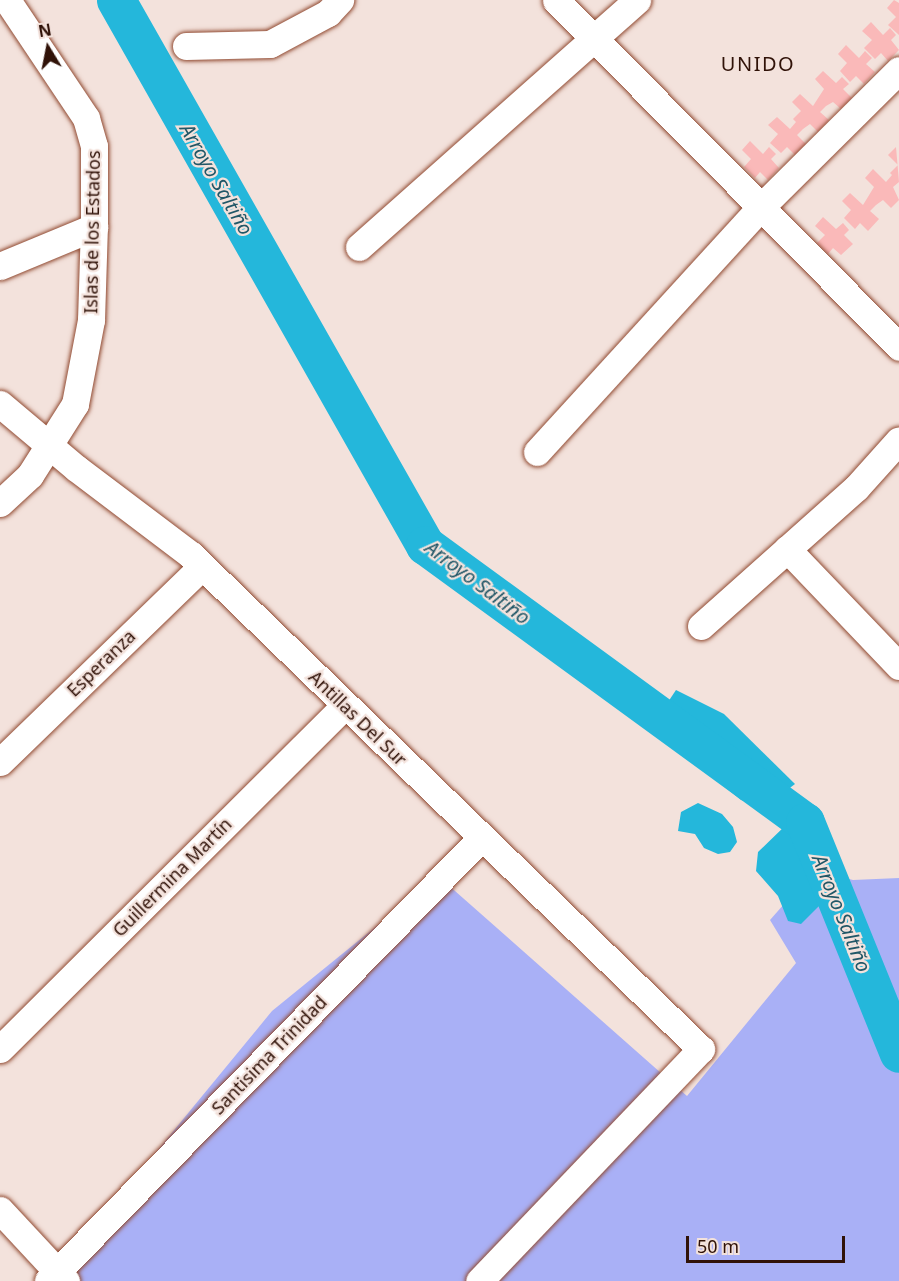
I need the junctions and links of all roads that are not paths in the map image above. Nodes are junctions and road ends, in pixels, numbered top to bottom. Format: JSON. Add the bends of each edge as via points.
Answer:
{"nodes":[{"id":1,"x":7,"y":0,"type":"edge"},
{"id":2,"x":340,"y":0,"type":"edge"},
{"id":3,"x":556,"y":0,"type":"edge"},
{"id":4,"x":636,"y":0,"type":"edge"},
{"id":5,"x":595,"y":38,"type":"junction"},
{"id":6,"x":186,"y":46,"type":"dead end"},
{"id":7,"x":899,"y":70,"type":"edge"},
{"id":8,"x":759,"y":209,"type":"junction"},
{"id":9,"x":94,"y":227,"type":"junction"},
{"id":10,"x":359,"y":247,"type":"dead end"},
{"id":11,"x":0,"y":266,"type":"edge"},
{"id":12,"x":899,"y":347,"type":"edge"},
{"id":13,"x":0,"y":404,"type":"edge"},
{"id":14,"x":899,"y":440,"type":"edge"},
{"id":15,"x":52,"y":445,"type":"junction"},
{"id":16,"x":537,"y":452,"type":"dead end"},
{"id":17,"x":0,"y":503,"type":"edge"},
{"id":18,"x":787,"y":549,"type":"junction"},
{"id":19,"x":202,"y":566,"type":"junction"},
{"id":20,"x":701,"y":626,"type":"dead end"},
{"id":21,"x":899,"y":666,"type":"edge"},
{"id":22,"x":345,"y":705,"type":"junction"},
{"id":23,"x":0,"y":762,"type":"edge"},
{"id":24,"x":482,"y":837,"type":"junction"},
{"id":25,"x":0,"y":1048,"type":"edge"},
{"id":26,"x":0,"y":1210,"type":"edge"},
{"id":27,"x":57,"y":1278,"type":"edge"},
{"id":28,"x":479,"y":1281,"type":"edge"}],
"edges":[{"from":1,"to":9,"type":"street","name":"Islas de los Estados","via":[[86,118],[94,146]]},
{"from":2,"to":6,"type":"street","via":[[328,13],[270,44]]},
{"from":3,"to":5,"type":"street"},
{"from":4,"to":5,"type":"street"},
{"from":5,"to":8,"type":"street"},
{"from":5,"to":10,"type":"street"},
{"from":7,"to":8,"type":"street"},
{"from":8,"to":12,"type":"street"},
{"from":8,"to":16,"type":"street"},
{"from":9,"to":11,"type":"street"},
{"from":9,"to":15,"type":"street","name":"Islas de los Estados","via":[[91,320],[77,394]]},
{"from":13,"to":15,"type":"street","name":"Antillas Del Sur"},
{"from":14,"to":18,"type":"street","via":[[856,488]]},
{"from":15,"to":17,"type":"street","name":"Islas de los Estados","via":[[30,475]]},
{"from":15,"to":19,"type":"street","name":"Antillas Del Sur"},
{"from":18,"to":20,"type":"street"},
{"from":18,"to":21,"type":"street"},
{"from":19,"to":22,"type":"street","name":"Antillas Del Sur"},
{"from":19,"to":23,"type":"street","name":"Esperanza"},
{"from":22,"to":24,"type":"street","name":"Antillas Del Sur"},
{"from":22,"to":25,"type":"street","name":"Guillermina Martín"},
{"from":24,"to":27,"type":"street","name":"Santisima Trinidad"},
{"from":24,"to":28,"type":"street","name":"Antillas Del Sur","via":[[701,1049]]},
{"from":26,"to":27,"type":"street"}]}
